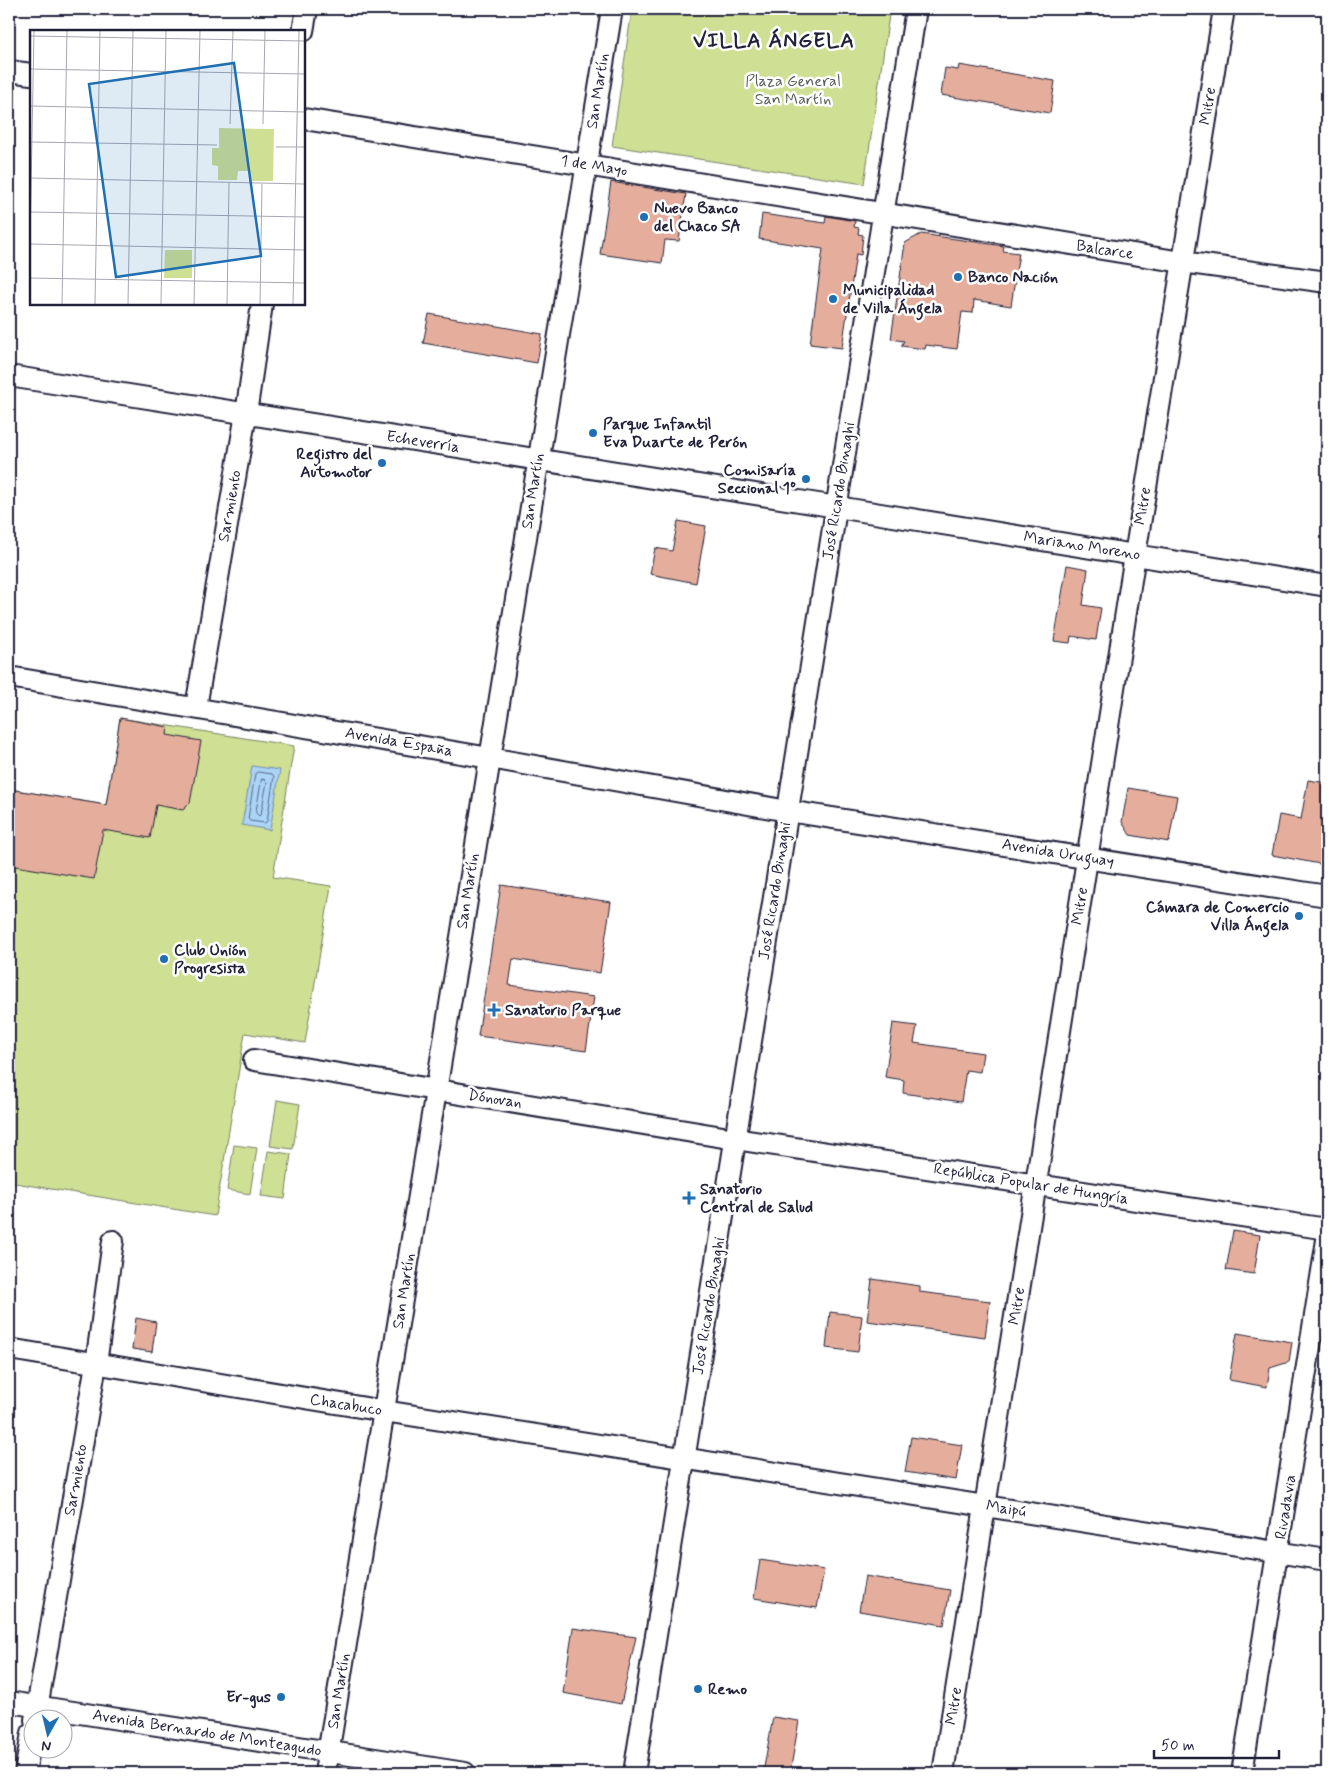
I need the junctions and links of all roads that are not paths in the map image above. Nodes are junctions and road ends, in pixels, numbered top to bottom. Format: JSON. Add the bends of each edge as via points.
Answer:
{"nodes":[{"id":1,"x":307,"y":9,"type":"edge"},
{"id":2,"x":612,"y":9,"type":"edge"},
{"id":3,"x":916,"y":9,"type":"edge"},
{"id":4,"x":1224,"y":9,"type":"edge"},
{"id":5,"x":303,"y":30,"type":"edge"},
{"id":6,"x":9,"y":71,"type":"edge"},
{"id":7,"x":30,"y":74,"type":"edge"},
{"id":8,"x":305,"y":119,"type":"edge"},
{"id":9,"x":586,"y":165,"type":"junction"},
{"id":10,"x":884,"y":213,"type":"junction"},
{"id":11,"x":1182,"y":262,"type":"junction"},
{"id":12,"x":1327,"y":282,"type":"edge"},
{"id":13,"x":262,"y":305,"type":"edge"},
{"id":14,"x":9,"y":376,"type":"edge"},
{"id":15,"x":246,"y":414,"type":"junction"},
{"id":16,"x":538,"y":460,"type":"junction"},
{"id":17,"x":836,"y":506,"type":"junction"},
{"id":18,"x":1135,"y":555,"type":"junction"},
{"id":19,"x":1327,"y":586,"type":"edge"},
{"id":20,"x":9,"y":676,"type":"edge"},
{"id":21,"x":196,"y":707,"type":"junction"},
{"id":22,"x":490,"y":758,"type":"junction"},
{"id":23,"x":788,"y":811,"type":"junction"},
{"id":24,"x":1088,"y":858,"type":"junction"},
{"id":25,"x":1327,"y":896,"type":"edge"},
{"id":26,"x":254,"y":1060,"type":"dead end"},
{"id":27,"x":436,"y":1089,"type":"junction"},
{"id":28,"x":735,"y":1139,"type":"junction"},
{"id":29,"x":1036,"y":1185,"type":"junction"},
{"id":30,"x":1327,"y":1229,"type":"edge"},
{"id":31,"x":1327,"y":1240,"type":"edge"},
{"id":32,"x":113,"y":1241,"type":"dead end"},
{"id":33,"x":9,"y":1349,"type":"edge"},
{"id":34,"x":96,"y":1364,"type":"junction"},
{"id":35,"x":384,"y":1411,"type":"junction"},
{"id":36,"x":684,"y":1458,"type":"junction"},
{"id":37,"x":985,"y":1506,"type":"junction"},
{"id":38,"x":1279,"y":1552,"type":"junction"},
{"id":39,"x":1327,"y":1560,"type":"edge"},
{"id":40,"x":9,"y":1702,"type":"edge"},
{"id":41,"x":29,"y":1710,"type":"edge"},
{"id":42,"x":37,"y":1710,"type":"edge"},
{"id":43,"x":72,"y":1718,"type":"edge"},
{"id":44,"x":329,"y":1752,"type":"junction"},
{"id":45,"x":27,"y":1760,"type":"edge"},
{"id":46,"x":25,"y":1773,"type":"edge"},
{"id":47,"x":325,"y":1773,"type":"edge"},
{"id":48,"x":465,"y":1773,"type":"edge"},
{"id":49,"x":634,"y":1773,"type":"edge"},
{"id":50,"x":943,"y":1773,"type":"edge"},
{"id":51,"x":1242,"y":1773,"type":"edge"}],
"edges":[{"from":1,"to":5,"type":"street"},
{"from":2,"to":9,"type":"street","name":"San Martín"},
{"from":3,"to":10,"type":"street","name":"José Ricardo Binaghi"},
{"from":4,"to":11,"type":"street","name":"Mitre"},
{"from":6,"to":7,"type":"street"},
{"from":8,"to":9,"type":"street","name":"1 de Mayo"},
{"from":9,"to":10,"type":"street","name":"1 de Mayo"},
{"from":9,"to":16,"type":"street","name":"San Martín"},
{"from":10,"to":11,"type":"street","name":"Balcarce"},
{"from":10,"to":17,"type":"street","name":"José Ricardo Binaghi"},
{"from":11,"to":12,"type":"street","name":"Balcarce"},
{"from":11,"to":18,"type":"street","name":"Mitre"},
{"from":13,"to":15,"type":"street","name":"Sarmiento"},
{"from":14,"to":15,"type":"street","name":"Echeverría"},
{"from":15,"to":16,"type":"street","name":"Echeverría"},
{"from":15,"to":21,"type":"street","name":"Sarmiento"},
{"from":16,"to":17,"type":"street","name":"Echeverría"},
{"from":16,"to":22,"type":"street","name":"San Martín"},
{"from":17,"to":18,"type":"street","name":"Mariano Moreno"},
{"from":17,"to":23,"type":"street","name":"José Ricardo Binaghi"},
{"from":18,"to":19,"type":"street","name":"Mariano Moreno"},
{"from":18,"to":24,"type":"street","name":"Mitre"},
{"from":20,"to":21,"type":"street","name":"Avenida España"},
{"from":21,"to":22,"type":"street","name":"Avenida España"},
{"from":22,"to":23,"type":"street","name":"Avenida España"},
{"from":22,"to":27,"type":"street","name":"San Martín"},
{"from":23,"to":24,"type":"street","name":"Avenida Uruguay"},
{"from":23,"to":28,"type":"street","name":"José Ricardo Binaghi"},
{"from":24,"to":25,"type":"street","name":"Avenida Uruguay"},
{"from":24,"to":29,"type":"street","name":"Mitre"},
{"from":26,"to":27,"type":"street","name":"Dónovan"},
{"from":27,"to":28,"type":"street","name":"Dónovan"},
{"from":27,"to":35,"type":"street","name":"San Martín"},
{"from":28,"to":29,"type":"street","name":"República Popular de Hungría"},
{"from":28,"to":36,"type":"street","name":"José Ricardo Binaghi"},
{"from":29,"to":30,"type":"street","name":"República Popular de Hungría"},
{"from":29,"to":37,"type":"street","name":"Mitre"},
{"from":31,"to":38,"type":"street","name":"Rivadavia"},
{"from":32,"to":34,"type":"street","name":"Sarmiento"},
{"from":33,"to":34,"type":"street","name":"Chacabuco"},
{"from":34,"to":35,"type":"street","name":"Chacabuco"},
{"from":34,"to":42,"type":"street","name":"Sarmiento"},
{"from":35,"to":36,"type":"street","name":"Chacabuco"},
{"from":35,"to":44,"type":"street","name":"San Martín"},
{"from":36,"to":37,"type":"street","name":"Maipú"},
{"from":36,"to":49,"type":"street","name":"José Ricardo Binaghi"},
{"from":37,"to":38,"type":"street","name":"Maipú"},
{"from":37,"to":50,"type":"street","name":"Mitre"},
{"from":38,"to":39,"type":"street","name":"Maipú"},
{"from":38,"to":51,"type":"street","name":"Rivadavia"},
{"from":40,"to":41,"type":"street","name":"Avenida Bernardo de Monteagudo"},
{"from":43,"to":44,"type":"street","name":"Avenida Bernardo de Monteagudo"},
{"from":44,"to":47,"type":"street","name":"San Martín"},
{"from":44,"to":48,"type":"street","name":"Avenida Bernardo de Monteagudo"},
{"from":45,"to":46,"type":"street"}]}
